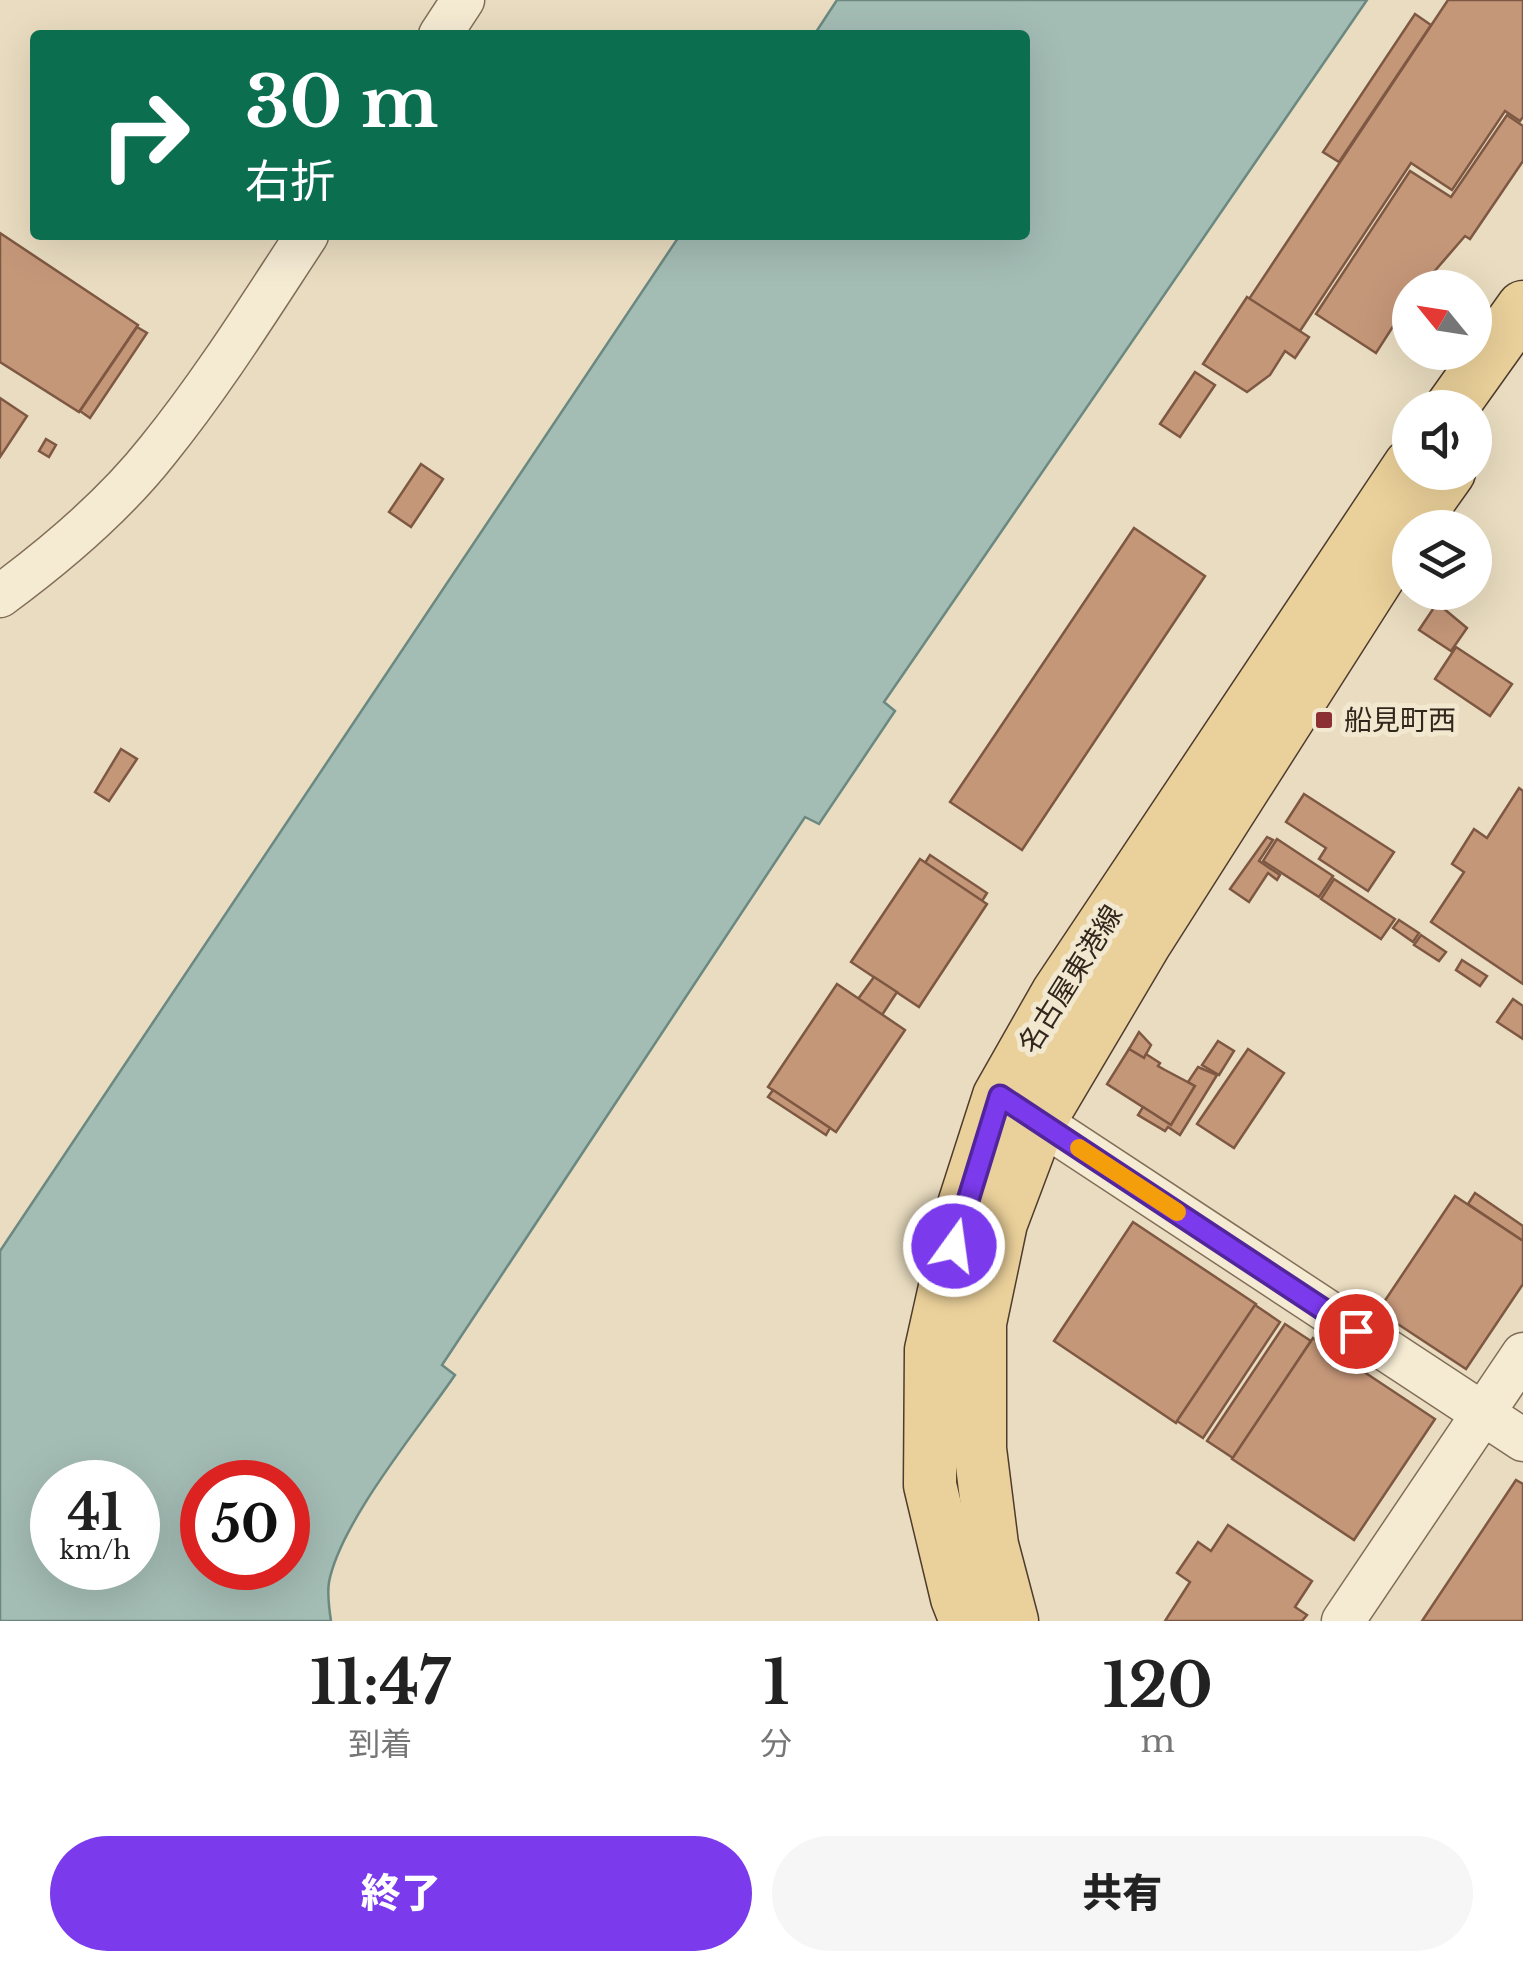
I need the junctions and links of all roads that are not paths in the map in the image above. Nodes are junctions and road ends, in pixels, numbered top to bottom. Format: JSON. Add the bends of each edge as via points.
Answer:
{"nodes":[{"id":1,"x":463,"y":0,"type":"edge"},
{"id":2,"x":443,"y":30,"type":"edge"},
{"id":3,"x":304,"y":240,"type":"edge"},
{"id":4,"x":1523,"y":307,"type":"edge"},
{"id":5,"x":1523,"y":370,"type":"edge"},
{"id":6,"x":1464,"y":390,"type":"edge"},
{"id":7,"x":1492,"y":413,"type":"edge"},
{"id":8,"x":1393,"y":490,"type":"edge"},
{"id":9,"x":1436,"y":490,"type":"edge"},
{"id":10,"x":0,"y":596,"type":"edge"},
{"id":11,"x":1020,"y":1109,"type":"junction"},
{"id":12,"x":1523,"y":1354,"type":"edge"},
{"id":13,"x":1483,"y":1414,"type":"junction"},
{"id":14,"x":1523,"y":1440,"type":"edge"},
{"id":15,"x":966,"y":1621,"type":"edge"},
{"id":16,"x":1012,"y":1621,"type":"edge"},
{"id":17,"x":1343,"y":1621,"type":"edge"}],
"edges":[{"from":1,"to":2,"type":"street"},
{"from":3,"to":10,"type":"street","via":[[156,453],[101,512]]},
{"from":4,"to":6,"type":"main road"},
{"from":5,"to":7,"type":"main road"},
{"from":8,"to":11,"type":"main road","name":"名古屋東港線","via":[[1057,994]]},
{"from":9,"to":11,"type":"main road","name":"名古屋東港線","via":[[1145,943]]},
{"from":11,"to":13,"type":"street"},
{"from":11,"to":15,"type":"main road","name":"名古屋東港線","via":[[962,1211],[931,1350],[930,1486]]},
{"from":11,"to":16,"type":"main road","name":"名古屋東港線","via":[[980,1323],[980,1449],[992,1544]]},
{"from":12,"to":13,"type":"street"},
{"from":13,"to":14,"type":"street"},
{"from":13,"to":17,"type":"street"}]}
